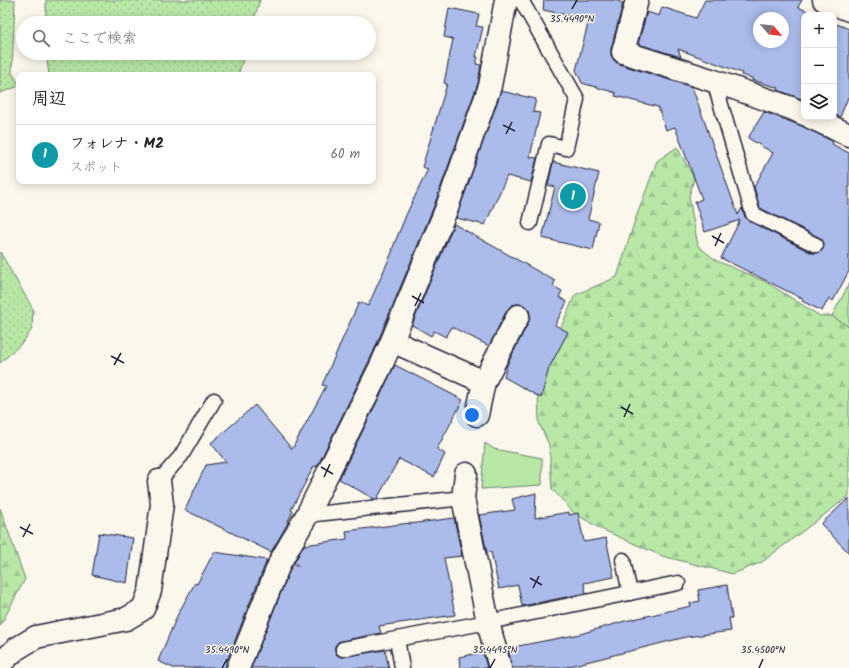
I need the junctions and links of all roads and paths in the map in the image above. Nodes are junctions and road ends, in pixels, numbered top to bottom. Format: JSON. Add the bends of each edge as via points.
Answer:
{"nodes":[{"id":1,"x":506,"y":0,"type":"edge"},
{"id":2,"x":521,"y":0,"type":"edge"},
{"id":3,"x":637,"y":0,"type":"edge"},
{"id":4,"x":824,"y":0,"type":"edge"},
{"id":5,"x":849,"y":10,"type":"edge"},
{"id":6,"x":714,"y":81,"type":"junction"},
{"id":7,"x":801,"y":113,"type":"edge"},
{"id":8,"x":816,"y":120,"type":"edge"},
{"id":9,"x":849,"y":135,"type":"edge"},
{"id":10,"x":530,"y":223,"type":"dead end"},
{"id":11,"x":816,"y":245,"type":"dead end"},
{"id":12,"x":518,"y":316,"type":"dead end"},
{"id":13,"x":392,"y":342,"type":"junction"},
{"id":14,"x":484,"y":382,"type":"junction"},
{"id":15,"x":214,"y":400,"type":"dead end"},
{"id":16,"x":477,"y":415,"type":"dead end"},
{"id":17,"x":466,"y":474,"type":"dead end"},
{"id":18,"x":159,"y":481,"type":"joint"},
{"id":19,"x":463,"y":498,"type":"junction"},
{"id":20,"x":307,"y":515,"type":"junction"},
{"id":21,"x":623,"y":560,"type":"dead end"},
{"id":22,"x":678,"y":583,"type":"dead end"},
{"id":23,"x":630,"y":593,"type":"junction"},
{"id":24,"x":488,"y":622,"type":"junction"},
{"id":25,"x":397,"y":639,"type":"junction"},
{"id":26,"x":343,"y":649,"type":"dead end"},
{"id":27,"x":0,"y":668,"type":"edge"},
{"id":28,"x":238,"y":668,"type":"edge"},
{"id":29,"x":402,"y":668,"type":"edge"},
{"id":30,"x":500,"y":668,"type":"edge"}],
"edges":[{"from":1,"to":13,"type":"street","via":[[490,86],[446,210]]},
{"from":2,"to":10,"type":"lane","via":[[577,99],[566,148],[549,144]]},
{"from":3,"to":6,"type":"street","via":[[623,52]]},
{"from":4,"to":5,"type":"street"},
{"from":6,"to":7,"type":"street"},
{"from":6,"to":11,"type":"lane","via":[[753,214]]},
{"from":8,"to":9,"type":"street"},
{"from":12,"to":14,"type":"street"},
{"from":13,"to":14,"type":"street"},
{"from":13,"to":20,"type":"street"},
{"from":14,"to":16,"type":"street"},
{"from":15,"to":18,"type":"lane","via":[[181,456]]},
{"from":17,"to":19,"type":"street"},
{"from":18,"to":27,"type":"street","via":[[162,504],[150,591],[143,609],[126,619],[36,637],[16,649],[2,662]]},
{"from":19,"to":20,"type":"lane"},
{"from":19,"to":24,"type":"street"},
{"from":20,"to":28,"type":"street","via":[[280,562]]},
{"from":21,"to":23,"type":"lane"},
{"from":22,"to":23,"type":"lane"},
{"from":23,"to":24,"type":"lane"},
{"from":24,"to":25,"type":"lane"},
{"from":24,"to":30,"type":"street"},
{"from":25,"to":26,"type":"lane"},
{"from":25,"to":29,"type":"lane"}]}
